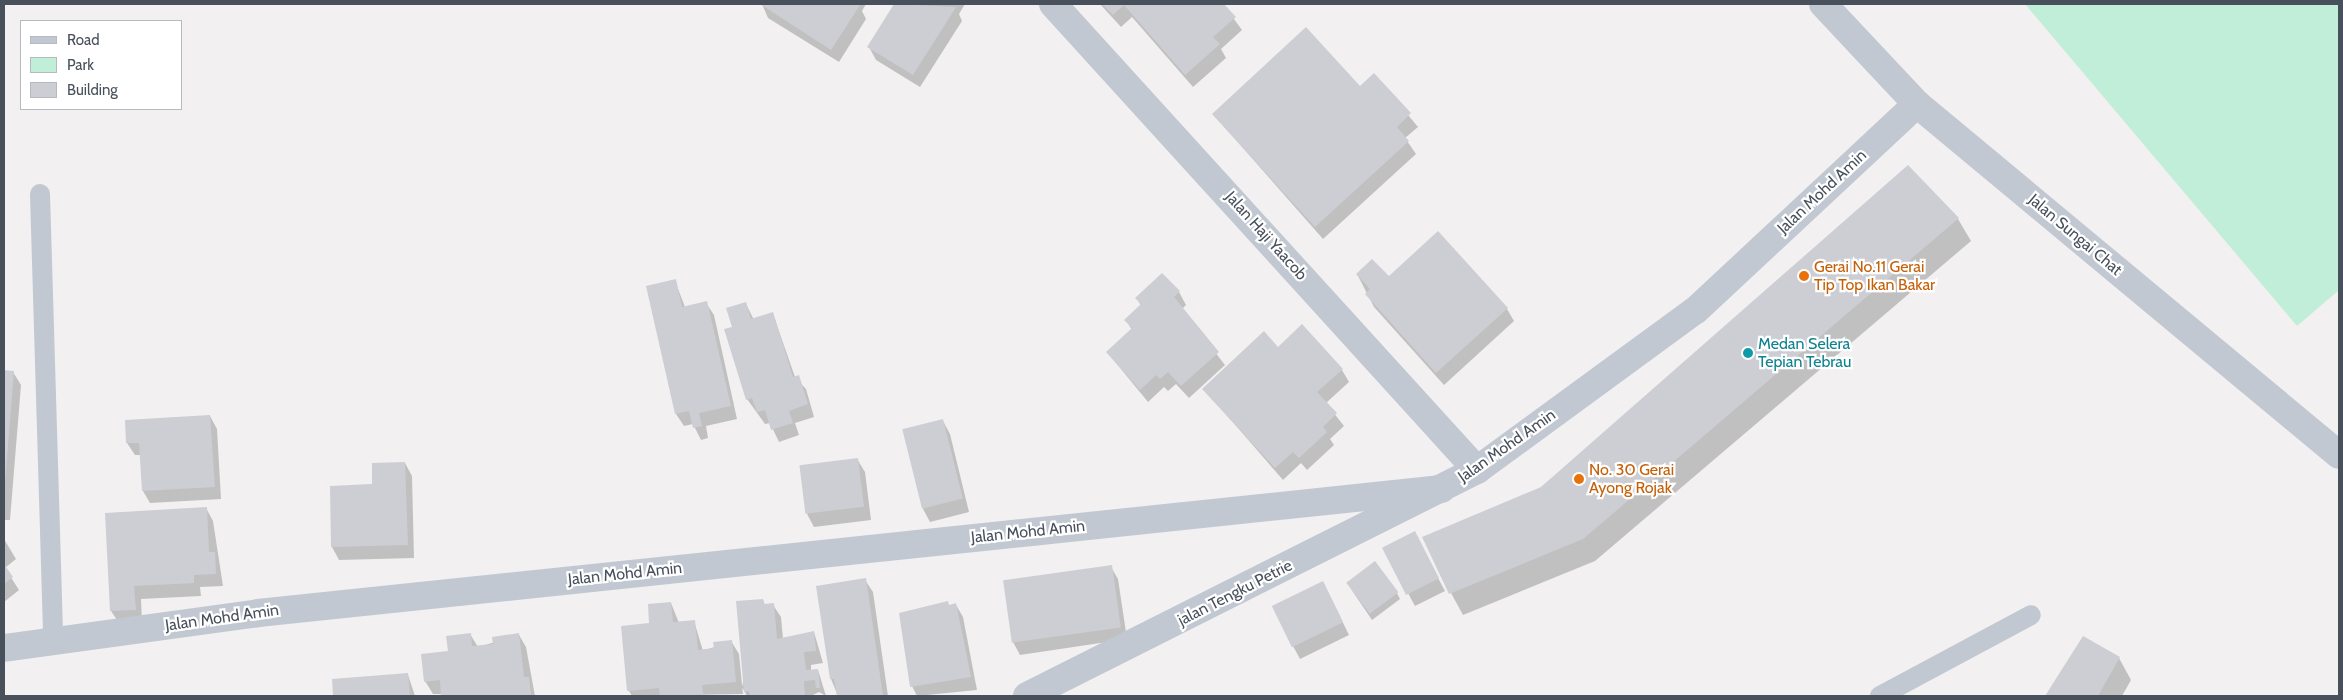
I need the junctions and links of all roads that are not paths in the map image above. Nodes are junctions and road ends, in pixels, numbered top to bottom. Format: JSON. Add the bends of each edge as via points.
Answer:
{"nodes":[{"id":1,"x":1052,"y":4,"type":"edge"},
{"id":2,"x":1823,"y":4,"type":"edge"},
{"id":3,"x":1917,"y":104,"type":"junction"},
{"id":4,"x":40,"y":194,"type":"dead end"},
{"id":5,"x":2339,"y":455,"type":"edge"},
{"id":6,"x":1477,"y":470,"type":"junction"},
{"id":7,"x":1442,"y":489,"type":"junction"},
{"id":8,"x":2031,"y":615,"type":"dead end"},
{"id":9,"x":53,"y":642,"type":"junction"},
{"id":10,"x":4,"y":648,"type":"edge"},
{"id":11,"x":1027,"y":696,"type":"edge"},
{"id":12,"x":1880,"y":696,"type":"edge"}],
"edges":[{"from":1,"to":6,"type":"street","name":"Jalan Haji Yaacob"},
{"from":2,"to":3,"type":"street","name":"Jalan Sungai Chat"},
{"from":3,"to":5,"type":"street","name":"Jalan Sungai Chat"},
{"from":3,"to":6,"type":"street","name":"Jalan Mohd Amin","via":[[1696,310]]},
{"from":4,"to":9,"type":"lane"},
{"from":6,"to":7,"type":"street","name":"Jalan Mohd Amin"},
{"from":7,"to":9,"type":"street","name":"Jalan Mohd Amin","via":[[258,613]]},
{"from":7,"to":11,"type":"street","name":"jalan Tengku Petrie"},
{"from":8,"to":12,"type":"lane"},
{"from":9,"to":10,"type":"street","name":"Jalan Mohd Amin"}]}
